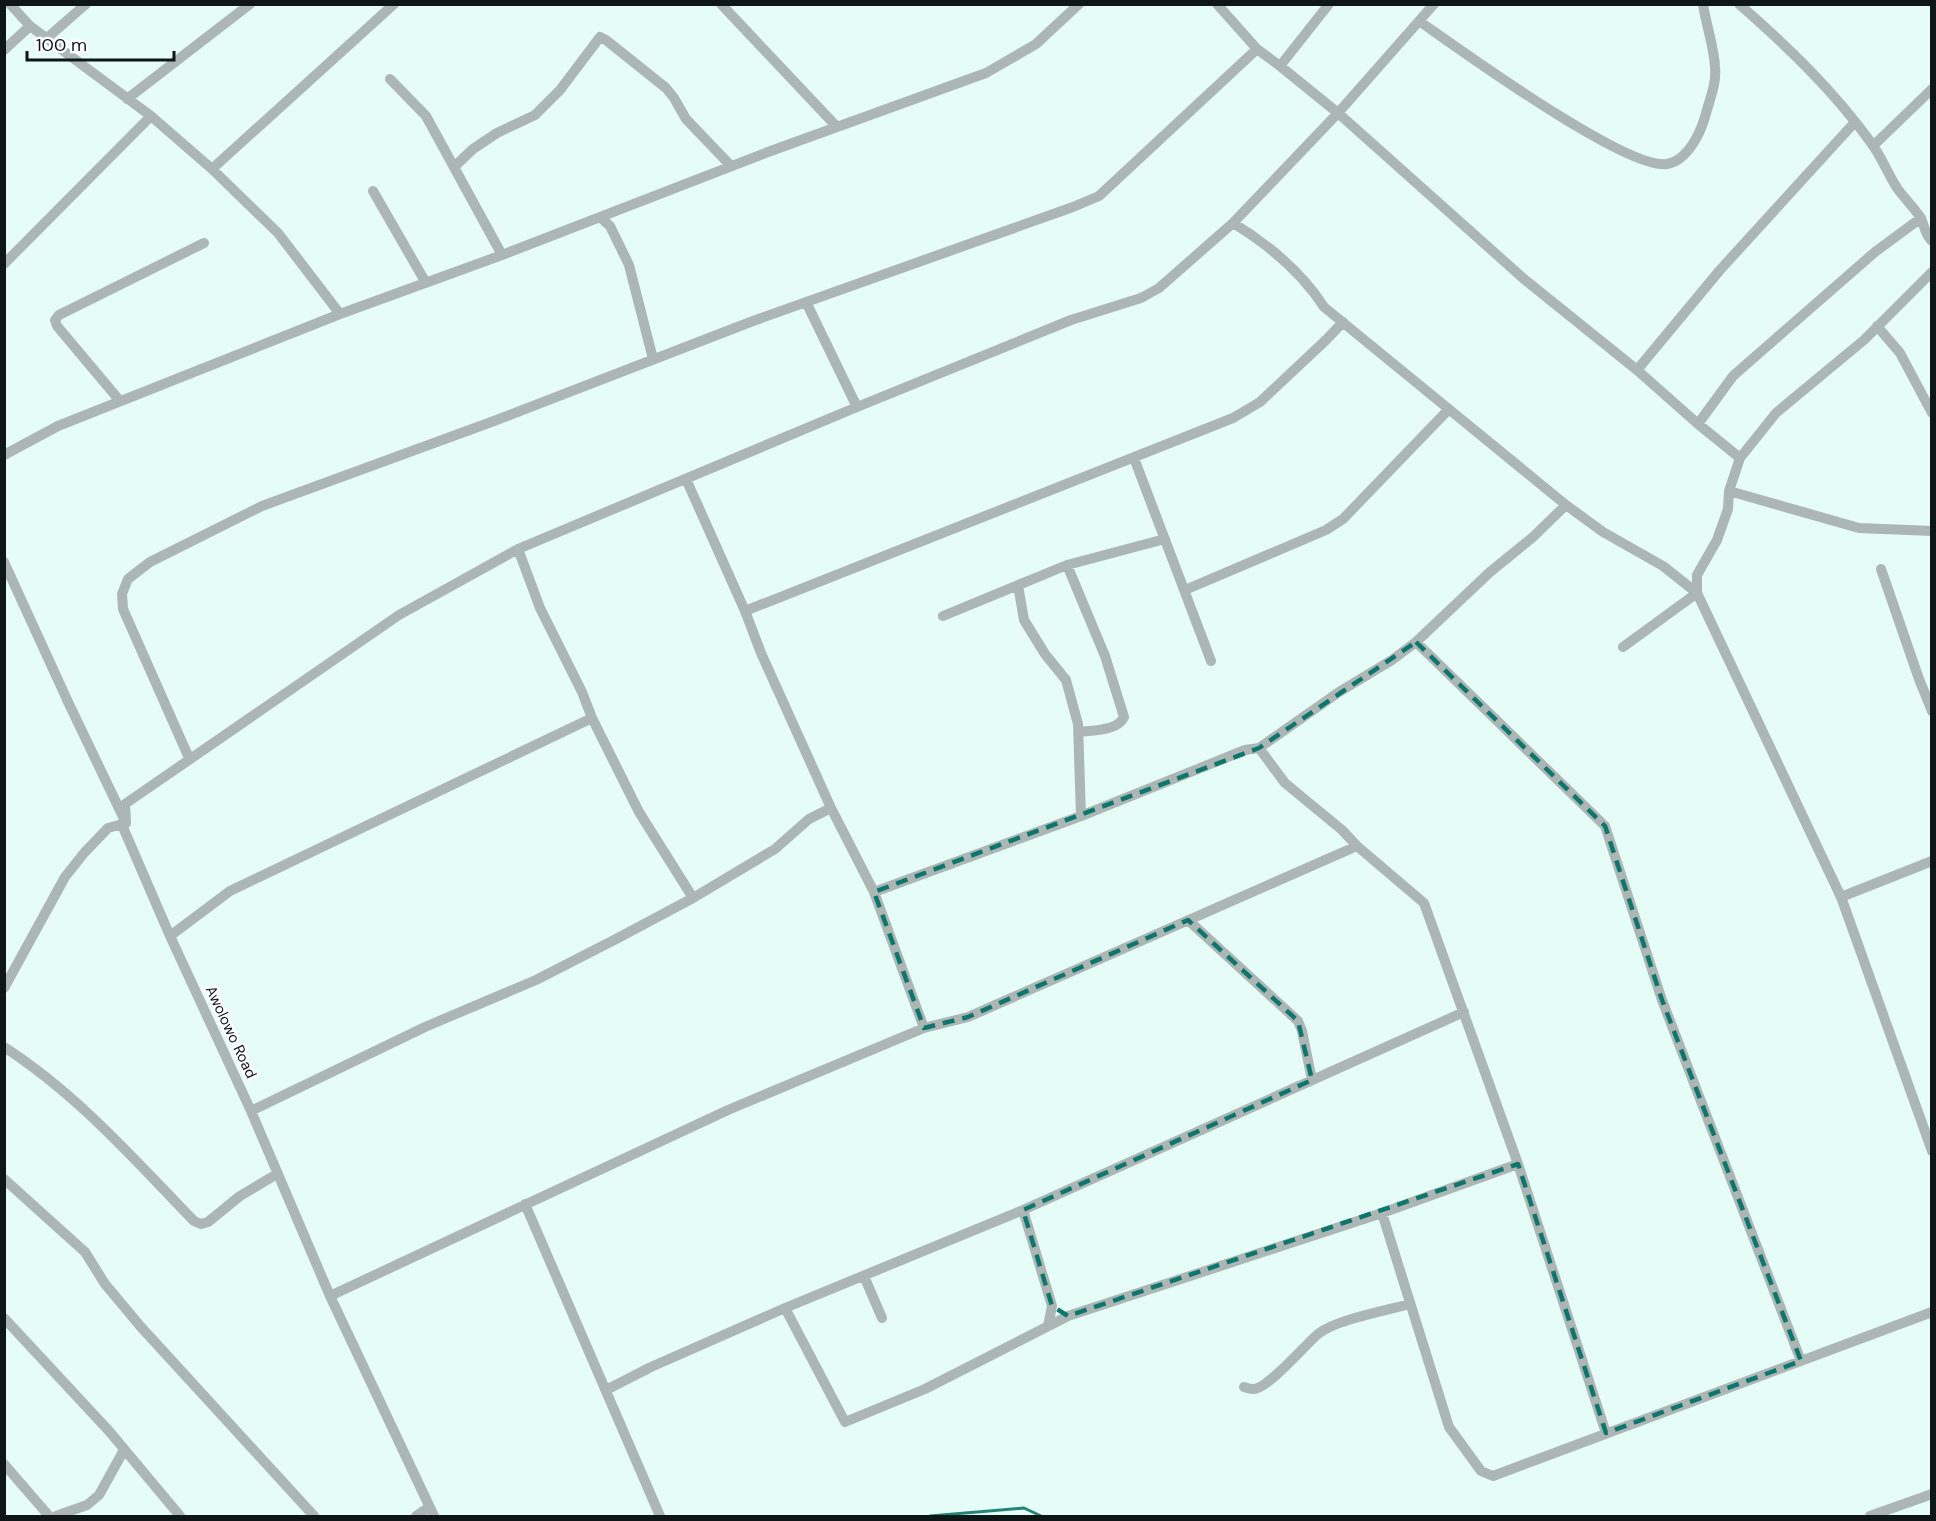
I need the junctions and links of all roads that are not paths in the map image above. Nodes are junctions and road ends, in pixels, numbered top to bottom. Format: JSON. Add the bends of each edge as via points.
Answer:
{"nodes":[{"id":1,"x":10,"y":4,"type":"edge"},
{"id":2,"x":86,"y":4,"type":"edge"},
{"id":3,"x":250,"y":4,"type":"edge"},
{"id":4,"x":394,"y":4,"type":"edge"},
{"id":5,"x":721,"y":4,"type":"edge"},
{"id":6,"x":1079,"y":4,"type":"edge"},
{"id":7,"x":1329,"y":4,"type":"edge"},
{"id":8,"x":1434,"y":4,"type":"edge"},
{"id":9,"x":1703,"y":4,"type":"edge"},
{"id":10,"x":1739,"y":4,"type":"edge"},
{"id":11,"x":1222,"y":6,"type":"edge"},
{"id":12,"x":1419,"y":21,"type":"junction"},
{"id":13,"x":30,"y":26,"type":"junction"},
{"id":14,"x":47,"y":38,"type":"junction"},
{"id":15,"x":1257,"y":49,"type":"junction"},
{"id":16,"x":4,"y":50,"type":"edge"},
{"id":17,"x":1280,"y":66,"type":"junction"},
{"id":18,"x":390,"y":79,"type":"dead end"},
{"id":19,"x":1932,"y":89,"type":"edge"},
{"id":20,"x":127,"y":99,"type":"junction"},
{"id":21,"x":1338,"y":113,"type":"junction"},
{"id":22,"x":151,"y":116,"type":"junction"},
{"id":23,"x":1855,"y":122,"type":"junction"},
{"id":24,"x":837,"y":127,"type":"junction"},
{"id":25,"x":1873,"y":146,"type":"junction"},
{"id":26,"x":731,"y":166,"type":"junction"},
{"id":27,"x":454,"y":167,"type":"junction"},
{"id":28,"x":212,"y":169,"type":"junction"},
{"id":29,"x":373,"y":190,"type":"dead end"},
{"id":30,"x":626,"y":207,"type":"junction"},
{"id":31,"x":600,"y":217,"type":"junction"},
{"id":32,"x":1921,"y":218,"type":"junction"},
{"id":33,"x":1233,"y":223,"type":"junction"},
{"id":34,"x":610,"y":226,"type":"junction"},
{"id":35,"x":1932,"y":241,"type":"edge"},
{"id":36,"x":204,"y":243,"type":"dead end"},
{"id":37,"x":502,"y":255,"type":"junction"},
{"id":38,"x":4,"y":264,"type":"edge"},
{"id":39,"x":1932,"y":272,"type":"edge"},
{"id":40,"x":426,"y":282,"type":"junction"},
{"id":41,"x":806,"y":302,"type":"junction"},
{"id":42,"x":340,"y":314,"type":"junction"},
{"id":43,"x":1343,"y":322,"type":"junction"},
{"id":44,"x":1877,"y":326,"type":"junction"},
{"id":45,"x":652,"y":359,"type":"junction"},
{"id":46,"x":1637,"y":370,"type":"junction"},
{"id":47,"x":120,"y":401,"type":"junction"},
{"id":48,"x":858,"y":406,"type":"junction"},
{"id":49,"x":1449,"y":409,"type":"junction"},
{"id":50,"x":1932,"y":413,"type":"edge"},
{"id":51,"x":1698,"y":424,"type":"junction"},
{"id":52,"x":4,"y":455,"type":"edge"},
{"id":53,"x":1134,"y":458,"type":"junction"},
{"id":54,"x":1740,"y":458,"type":"junction"},
{"id":55,"x":686,"y":479,"type":"junction"},
{"id":56,"x":1729,"y":491,"type":"junction"},
{"id":57,"x":1566,"y":505,"type":"junction"},
{"id":58,"x":1932,"y":531,"type":"edge"},
{"id":59,"x":1165,"y":539,"type":"junction"},
{"id":60,"x":518,"y":549,"type":"junction"},
{"id":61,"x":4,"y":562,"type":"edge"},
{"id":62,"x":1067,"y":566,"type":"junction"},
{"id":63,"x":1881,"y":569,"type":"dead end"},
{"id":64,"x":1018,"y":585,"type":"junction"},
{"id":65,"x":1185,"y":590,"type":"junction"},
{"id":66,"x":1697,"y":593,"type":"junction"},
{"id":67,"x":745,"y":611,"type":"junction"},
{"id":68,"x":943,"y":616,"type":"dead end"},
{"id":69,"x":1416,"y":642,"type":"junction"},
{"id":70,"x":1623,"y":647,"type":"dead end"},
{"id":71,"x":1212,"y":662,"type":"dead end"},
{"id":72,"x":1932,"y":711,"type":"edge"},
{"id":73,"x":592,"y":718,"type":"junction"},
{"id":74,"x":1080,"y":732,"type":"junction"},
{"id":75,"x":1258,"y":748,"type":"junction"},
{"id":76,"x":189,"y":758,"type":"junction"},
{"id":77,"x":831,"y":808,"type":"junction"},
{"id":78,"x":1081,"y":816,"type":"junction"},
{"id":79,"x":126,"y":823,"type":"junction"},
{"id":80,"x":1357,"y":846,"type":"junction"},
{"id":81,"x":1932,"y":861,"type":"edge"},
{"id":82,"x":874,"y":892,"type":"junction"},
{"id":83,"x":1841,"y":897,"type":"junction"},
{"id":84,"x":693,"y":898,"type":"junction"},
{"id":85,"x":1188,"y":920,"type":"junction"},
{"id":86,"x":170,"y":936,"type":"junction"},
{"id":87,"x":4,"y":988,"type":"edge"},
{"id":88,"x":1464,"y":1012,"type":"junction"},
{"id":89,"x":924,"y":1028,"type":"junction"},
{"id":90,"x":4,"y":1047,"type":"edge"},
{"id":91,"x":1312,"y":1080,"type":"junction"},
{"id":92,"x":251,"y":1111,"type":"junction"},
{"id":93,"x":1932,"y":1151,"type":"edge"},
{"id":94,"x":1518,"y":1164,"type":"junction"},
{"id":95,"x":277,"y":1174,"type":"junction"},
{"id":96,"x":6,"y":1183,"type":"edge"},
{"id":97,"x":525,"y":1204,"type":"junction"},
{"id":98,"x":1023,"y":1210,"type":"junction"},
{"id":99,"x":1382,"y":1213,"type":"junction"},
{"id":100,"x":864,"y":1276,"type":"junction"},
{"id":101,"x":330,"y":1296,"type":"junction"},
{"id":102,"x":1410,"y":1304,"type":"junction"},
{"id":103,"x":1052,"y":1306,"type":"junction"},
{"id":104,"x":784,"y":1308,"type":"junction"},
{"id":105,"x":1932,"y":1312,"type":"edge"},
{"id":106,"x":1068,"y":1316,"type":"junction"},
{"id":107,"x":4,"y":1318,"type":"edge"},
{"id":108,"x":882,"y":1318,"type":"dead end"},
{"id":109,"x":1047,"y":1326,"type":"junction"},
{"id":110,"x":1801,"y":1361,"type":"junction"},
{"id":111,"x":1244,"y":1387,"type":"dead end"},
{"id":112,"x":606,"y":1390,"type":"junction"},
{"id":113,"x":1606,"y":1433,"type":"junction"},
{"id":114,"x":124,"y":1450,"type":"junction"},
{"id":115,"x":4,"y":1464,"type":"edge"},
{"id":116,"x":1932,"y":1494,"type":"edge"},
{"id":117,"x":432,"y":1512,"type":"edge"},
{"id":118,"x":49,"y":1516,"type":"edge"},
{"id":119,"x":56,"y":1516,"type":"edge"},
{"id":120,"x":180,"y":1516,"type":"edge"},
{"id":121,"x":314,"y":1516,"type":"edge"},
{"id":122,"x":416,"y":1516,"type":"edge"},
{"id":123,"x":660,"y":1516,"type":"edge"},
{"id":124,"x":1870,"y":1516,"type":"edge"}],
"edges":[{"from":1,"to":13,"type":"street"},
{"from":2,"to":14,"type":"street"},
{"from":3,"to":20,"type":"street"},
{"from":4,"to":28,"type":"street"},
{"from":5,"to":24,"type":"street"},
{"from":6,"to":24,"type":"street","via":[[1036,44],[986,73]]},
{"from":7,"to":17,"type":"street"},
{"from":8,"to":12,"type":"street"},
{"from":9,"to":12,"type":"street","via":[[1714,81],[1703,125],[1691,147],[1676,162],[1665,165],[1648,162],[1575,126]]},
{"from":10,"to":23,"type":"street","via":[[1812,70]]},
{"from":11,"to":15,"type":"street"},
{"from":12,"to":21,"type":"street"},
{"from":13,"to":14,"type":"street"},
{"from":13,"to":16,"type":"street"},
{"from":14,"to":20,"type":"street"},
{"from":15,"to":17,"type":"street"},
{"from":15,"to":41,"type":"street","via":[[1099,196]]},
{"from":17,"to":21,"type":"street"},
{"from":18,"to":27,"type":"street","via":[[426,116]]},
{"from":19,"to":25,"type":"street"},
{"from":20,"to":22,"type":"street"},
{"from":21,"to":33,"type":"street"},
{"from":21,"to":46,"type":"street","via":[[1524,279]]},
{"from":22,"to":28,"type":"street"},
{"from":22,"to":38,"type":"street"},
{"from":23,"to":25,"type":"street"},
{"from":23,"to":46,"type":"street","via":[[1720,270]]},
{"from":24,"to":26,"type":"street"},
{"from":25,"to":32,"type":"street","via":[[1898,190]]},
{"from":26,"to":27,"type":"street","via":[[686,119],[666,88],[600,37],[560,90],[535,115],[473,149]]},
{"from":26,"to":30,"type":"street"},
{"from":27,"to":37,"type":"street"},
{"from":28,"to":42,"type":"street","via":[[278,233]]},
{"from":29,"to":40,"type":"street"},
{"from":30,"to":31,"type":"street"},
{"from":30,"to":34,"type":"street"},
{"from":31,"to":34,"type":"street"},
{"from":31,"to":37,"type":"street"},
{"from":32,"to":35,"type":"street"},
{"from":32,"to":51,"type":"street","via":[[1875,252],[1733,376]]},
{"from":33,"to":43,"type":"street","via":[[1282,258],[1324,307]]},
{"from":33,"to":48,"type":"street","via":[[1159,288],[1141,298],[1071,320]]},
{"from":34,"to":45,"type":"street","via":[[631,273]]},
{"from":36,"to":47,"type":"street","via":[[55,320]]},
{"from":37,"to":40,"type":"street"},
{"from":39,"to":44,"type":"street"},
{"from":40,"to":42,"type":"street"},
{"from":41,"to":45,"type":"street"},
{"from":41,"to":48,"type":"street"},
{"from":42,"to":47,"type":"street"},
{"from":43,"to":49,"type":"street"},
{"from":43,"to":53,"type":"street","via":[[1260,402],[1233,418]]},
{"from":44,"to":50,"type":"street","via":[[1899,353]]},
{"from":44,"to":54,"type":"street","via":[[1776,413]]},
{"from":45,"to":76,"type":"street","via":[[262,506],[150,562],[128,579],[122,594],[123,609]]},
{"from":46,"to":51,"type":"street"},
{"from":47,"to":52,"type":"street","via":[[58,426]]},
{"from":48,"to":55,"type":"street"},
{"from":49,"to":57,"type":"street"},
{"from":49,"to":65,"type":"street","via":[[1342,519],[1326,530]]},
{"from":51,"to":54,"type":"street"},
{"from":53,"to":59,"type":"street"},
{"from":53,"to":67,"type":"street"},
{"from":54,"to":56,"type":"street"},
{"from":55,"to":60,"type":"street"},
{"from":55,"to":67,"type":"street"},
{"from":56,"to":58,"type":"street","via":[[1858,528]]},
{"from":56,"to":66,"type":"street","via":[[1718,540],[1697,575]]},
{"from":57,"to":66,"type":"street","via":[[1603,532],[1663,566]]},
{"from":57,"to":69,"type":"street"},
{"from":59,"to":62,"type":"street"},
{"from":59,"to":65,"type":"street"},
{"from":60,"to":73,"type":"street","via":[[540,608]]},
{"from":60,"to":76,"type":"street","via":[[399,615]]},
{"from":61,"to":79,"type":"street","name":"Awolowo Road"},
{"from":62,"to":64,"type":"street"},
{"from":62,"to":74,"type":"street","via":[[1105,656],[1124,717],[1114,726]]},
{"from":63,"to":72,"type":"street"},
{"from":64,"to":68,"type":"street"},
{"from":64,"to":74,"type":"street","via":[[1024,620],[1066,680]]},
{"from":65,"to":71,"type":"street"},
{"from":66,"to":70,"type":"street"},
{"from":66,"to":83,"type":"street"},
{"from":67,"to":77,"type":"street"},
{"from":69,"to":75,"type":"street"},
{"from":69,"to":110,"type":"street","via":[[1605,826],[1662,1000]]},
{"from":73,"to":84,"type":"street","via":[[639,812]]},
{"from":73,"to":86,"type":"street","via":[[230,891]]},
{"from":74,"to":78,"type":"street"},
{"from":75,"to":78,"type":"street"},
{"from":75,"to":80,"type":"street","via":[[1285,783]]},
{"from":76,"to":79,"type":"street","via":[[125,804]]},
{"from":77,"to":82,"type":"street"},
{"from":77,"to":84,"type":"street","via":[[809,819],[775,849]]},
{"from":78,"to":82,"type":"street"},
{"from":79,"to":86,"type":"street","name":"Awolowo Road","via":[[122,825]]},
{"from":79,"to":87,"type":"street","via":[[108,828],[65,877]]},
{"from":80,"to":85,"type":"street"},
{"from":80,"to":88,"type":"street","via":[[1424,903]]},
{"from":81,"to":83,"type":"street"},
{"from":82,"to":89,"type":"street"},
{"from":83,"to":93,"type":"street"},
{"from":84,"to":92,"type":"street","via":[[536,980],[425,1027]]},
{"from":85,"to":89,"type":"street","via":[[968,1017]]},
{"from":85,"to":91,"type":"street","via":[[1298,1021]]},
{"from":86,"to":92,"type":"street","name":"Awolowo Road"},
{"from":88,"to":91,"type":"street"},
{"from":88,"to":94,"type":"street"},
{"from":89,"to":97,"type":"street","via":[[728,1110]]},
{"from":90,"to":95,"type":"street","via":[[61,1088],[194,1221],[208,1222],[240,1196]]},
{"from":91,"to":98,"type":"street"},
{"from":92,"to":95,"type":"street","name":"Awolowo Road"},
{"from":94,"to":99,"type":"street"},
{"from":94,"to":113,"type":"street"},
{"from":95,"to":101,"type":"street","name":"Awolowo Road"},
{"from":96,"to":121,"type":"street","via":[[85,1252],[105,1284],[141,1327]]},
{"from":97,"to":101,"type":"street"},
{"from":97,"to":112,"type":"street"},
{"from":98,"to":100,"type":"street"},
{"from":98,"to":103,"type":"street"},
{"from":99,"to":102,"type":"street"},
{"from":99,"to":106,"type":"street"},
{"from":100,"to":104,"type":"street"},
{"from":100,"to":108,"type":"street"},
{"from":101,"to":117,"type":"street","name":"Awolowo Road"},
{"from":102,"to":111,"type":"street","via":[[1321,1331],[1262,1387]]},
{"from":102,"to":113,"type":"street","via":[[1449,1426],[1481,1471],[1493,1476]]},
{"from":103,"to":106,"type":"street"},
{"from":103,"to":109,"type":"street"},
{"from":104,"to":109,"type":"street","via":[[845,1422],[925,1389]]},
{"from":104,"to":112,"type":"street"},
{"from":105,"to":110,"type":"street"},
{"from":106,"to":109,"type":"street"},
{"from":107,"to":114,"type":"street"},
{"from":110,"to":113,"type":"street"},
{"from":112,"to":123,"type":"street"},
{"from":114,"to":119,"type":"street","via":[[99,1495],[87,1505]]},
{"from":114,"to":120,"type":"street"},
{"from":115,"to":118,"type":"street"},
{"from":116,"to":124,"type":"street"},
{"from":117,"to":122,"type":"street"}]}
